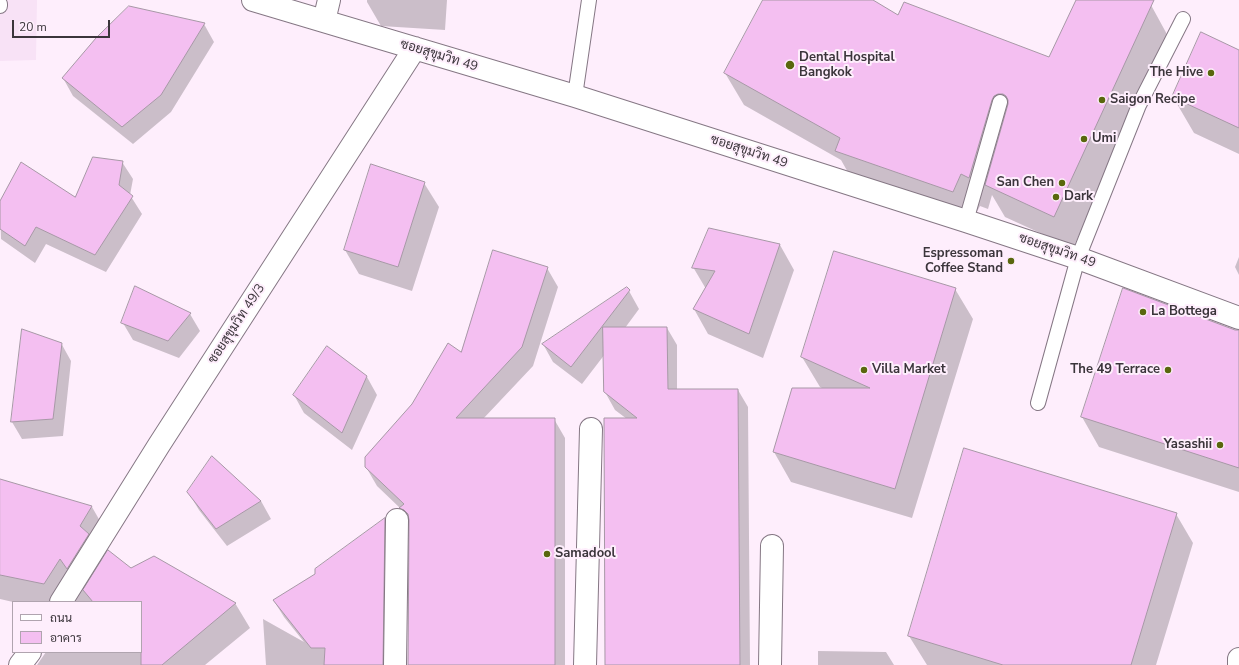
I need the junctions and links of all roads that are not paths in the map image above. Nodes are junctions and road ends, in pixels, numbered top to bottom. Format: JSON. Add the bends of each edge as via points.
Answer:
{"nodes":[{"id":1,"x":253,"y":0,"type":"edge"},
{"id":2,"x":329,"y":0,"type":"edge"},
{"id":3,"x":589,"y":0,"type":"edge"},
{"id":4,"x":1183,"y":19,"type":"dead end"},
{"id":5,"x":324,"y":21,"type":"junction"},
{"id":6,"x":415,"y":48,"type":"junction"},
{"id":7,"x":574,"y":96,"type":"junction"},
{"id":8,"x":1000,"y":102,"type":"dead end"},
{"id":9,"x":966,"y":221,"type":"junction"},
{"id":10,"x":1078,"y":258,"type":"junction"},
{"id":11,"x":1239,"y":318,"type":"edge"},
{"id":12,"x":1038,"y":403,"type":"dead end"},
{"id":13,"x":591,"y":430,"type":"dead end"},
{"id":14,"x":397,"y":520,"type":"dead end"},
{"id":15,"x":772,"y":546,"type":"dead end"},
{"id":16,"x":62,"y":601,"type":"edge"},
{"id":17,"x":29,"y":653,"type":"edge"},
{"id":18,"x":1239,"y":659,"type":"edge"},
{"id":19,"x":20,"y":665,"type":"edge"},
{"id":20,"x":395,"y":665,"type":"edge"},
{"id":21,"x":585,"y":665,"type":"edge"},
{"id":22,"x":770,"y":665,"type":"edge"},
{"id":23,"x":1238,"y":665,"type":"edge"}],
"edges":[{"from":1,"to":5,"type":"street","name":"ซอยสุขุมวิท 49"},
{"from":2,"to":5,"type":"street"},
{"from":3,"to":7,"type":"lane"},
{"from":4,"to":10,"type":"lane","via":[[1139,105]]},
{"from":5,"to":6,"type":"street","name":"ซอยสุขุมวิท 49"},
{"from":6,"to":7,"type":"street","name":"ซอยสุขุมวิท 49"},
{"from":6,"to":16,"type":"street","name":"ซอยสุขุมวิท 49/3"},
{"from":7,"to":9,"type":"street","name":"ซอยสุขุมวิท 49"},
{"from":8,"to":9,"type":"lane"},
{"from":9,"to":10,"type":"street","name":"ซอยสุขุมวิท 49"},
{"from":10,"to":11,"type":"street","name":"ซอยสุขุมวิท 49"},
{"from":10,"to":12,"type":"lane"},
{"from":13,"to":21,"type":"street"},
{"from":14,"to":20,"type":"street"},
{"from":15,"to":22,"type":"street"},
{"from":17,"to":19,"type":"street"},
{"from":18,"to":23,"type":"street"}]}
